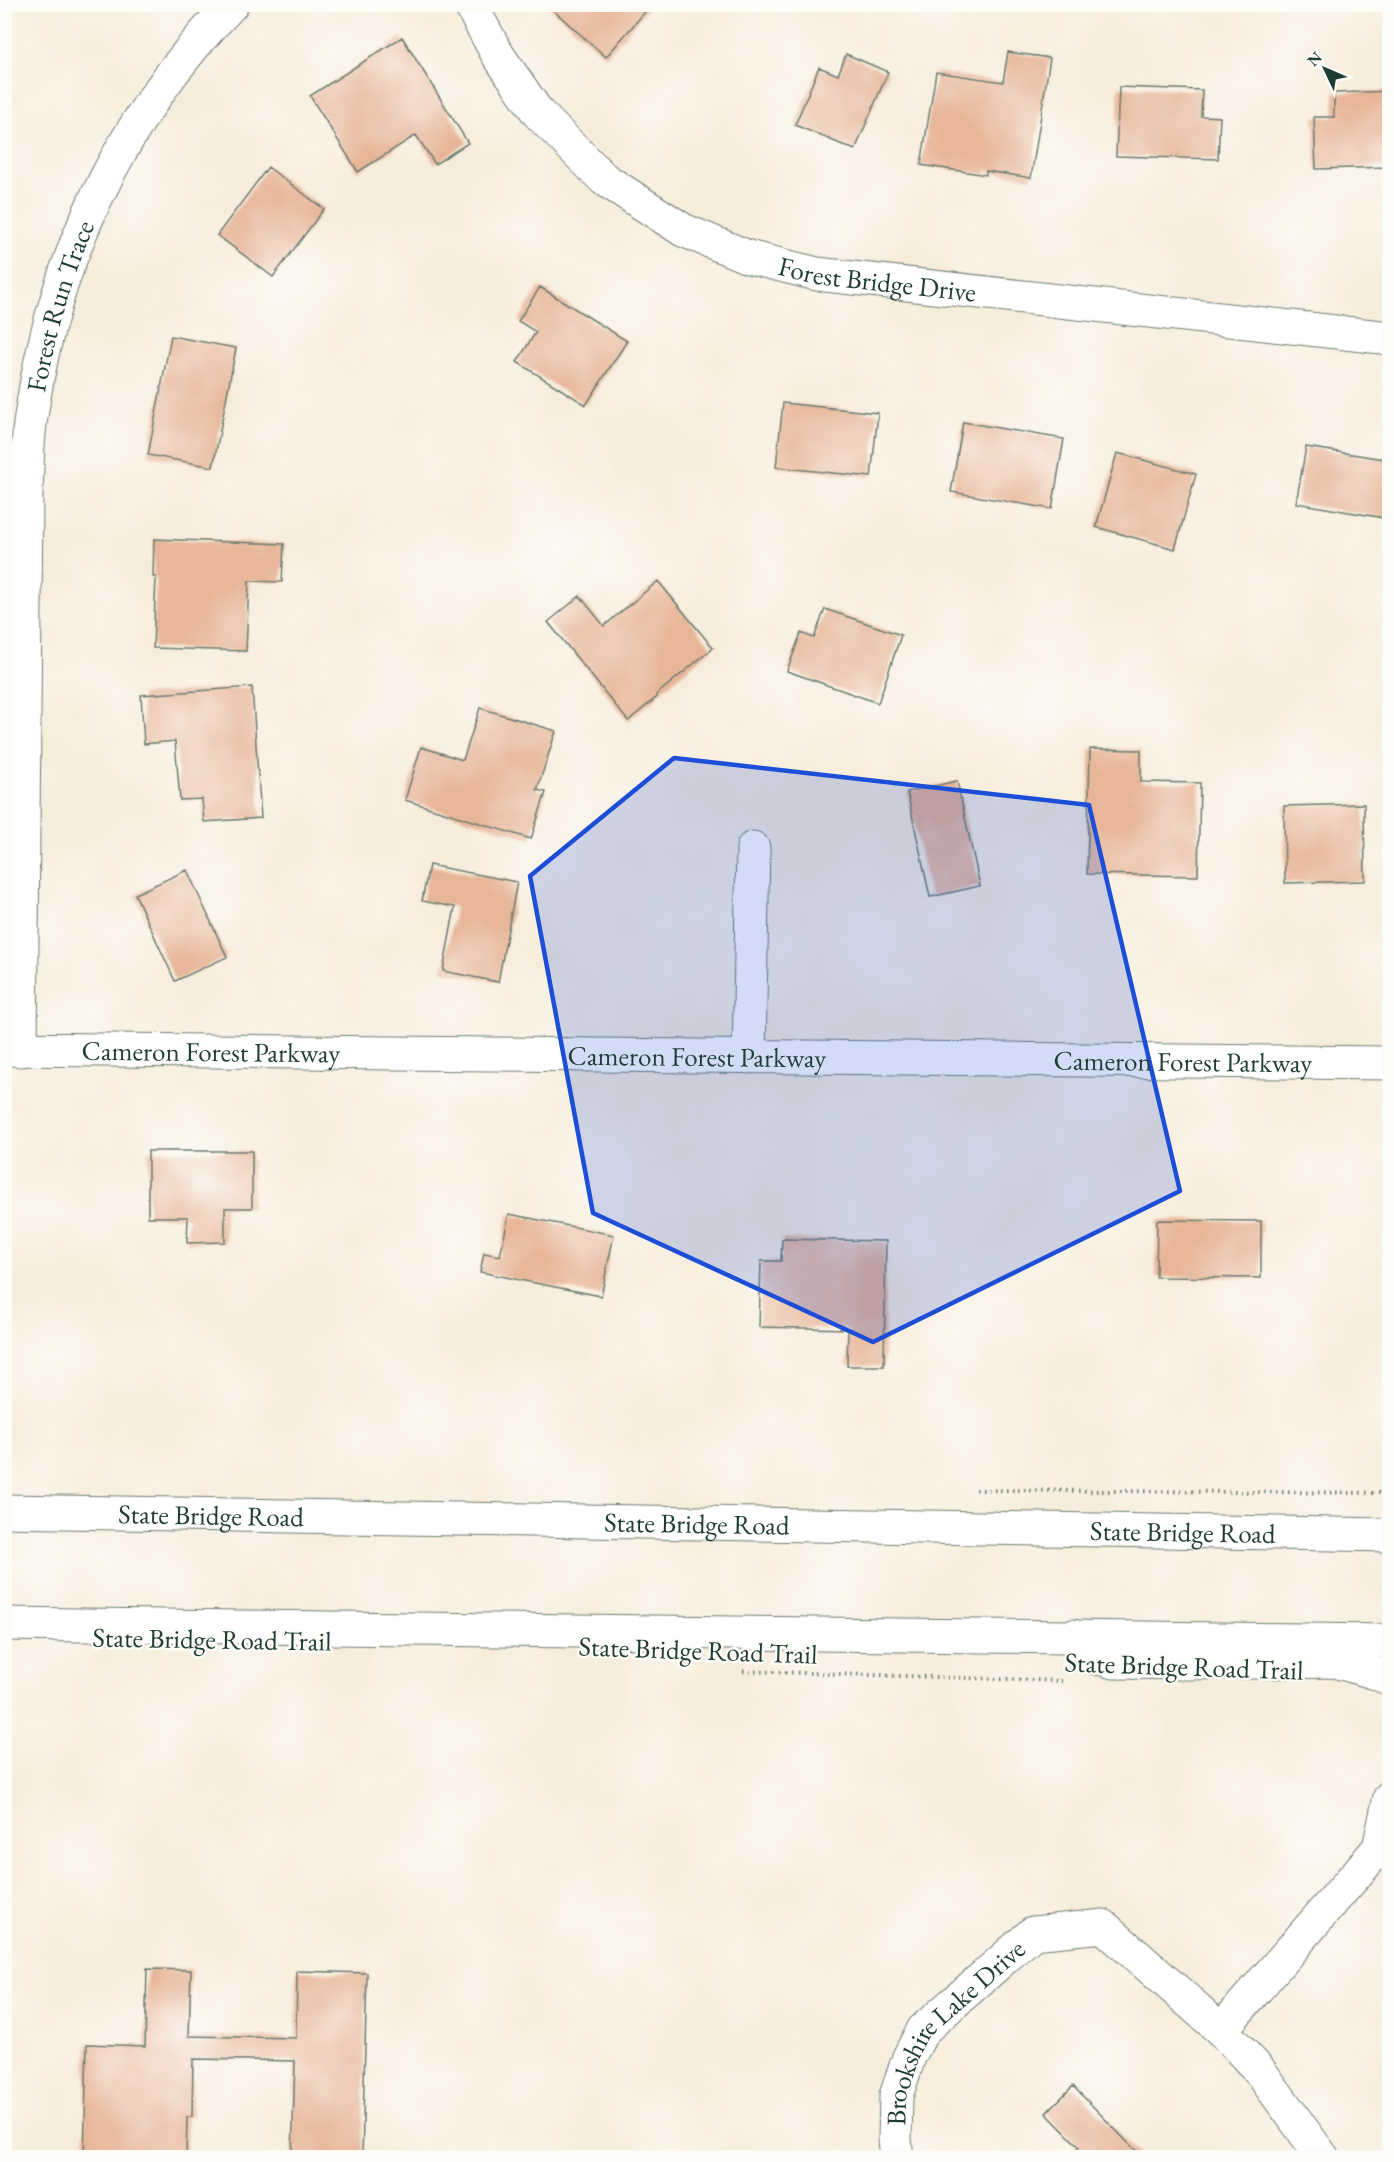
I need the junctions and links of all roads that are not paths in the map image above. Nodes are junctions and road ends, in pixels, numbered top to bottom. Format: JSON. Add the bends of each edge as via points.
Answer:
{"nodes":[{"id":1,"x":232,"y":4,"type":"edge"},
{"id":2,"x":470,"y":4,"type":"edge"},
{"id":3,"x":1389,"y":338,"type":"edge"},
{"id":4,"x":17,"y":424,"type":"edge"},
{"id":5,"x":753,"y":848,"type":"dead end"},
{"id":6,"x":13,"y":1049,"type":"edge"},
{"id":7,"x":749,"y":1057,"type":"junction"},
{"id":8,"x":1389,"y":1064,"type":"edge"},
{"id":9,"x":4,"y":1511,"type":"edge"},
{"id":10,"x":1389,"y":1535,"type":"edge"},
{"id":11,"x":4,"y":1624,"type":"edge"},
{"id":12,"x":1073,"y":1636,"type":"junction"},
{"id":13,"x":1389,"y":1641,"type":"edge"},
{"id":14,"x":1389,"y":1679,"type":"edge"},
{"id":15,"x":1389,"y":1797,"type":"edge"},
{"id":16,"x":1221,"y":2030,"type":"junction"},
{"id":17,"x":897,"y":2157,"type":"edge"},
{"id":18,"x":1323,"y":2157,"type":"edge"}],
"edges":[{"from":1,"to":4,"type":"main road","name":"Forest Run Trace","via":[[150,101],[105,176],[67,265]]},
{"from":2,"to":3,"type":"main road","name":"Forest Bridge Drive","via":[[498,55],[538,113],[604,179],[683,230],[748,257],[817,274]]},
{"from":4,"to":6,"type":"main road","name":"Forest Run Trace","via":[[26,497]]},
{"from":5,"to":7,"type":"main road"},
{"from":6,"to":7,"type":"main road","name":"Cameron Forest Parkway"},
{"from":7,"to":8,"type":"main road","name":"Cameron Forest Parkway"},
{"from":9,"to":10,"type":"main road","name":"State Bridge Road"},
{"from":11,"to":12,"type":"main road"},
{"from":12,"to":13,"type":"main road"},
{"from":12,"to":14,"type":"main road","via":[[1084,1655],[1114,1662],[1334,1660]]},
{"from":15,"to":16,"type":"main road","via":[[1379,1848]]},
{"from":16,"to":17,"type":"main road","name":"Brookshire Lake Drive","via":[[1103,1926],[1033,1933],[923,2030],[896,2096]]},
{"from":16,"to":18,"type":"main road","name":"Brookshire Lake Drive","via":[[1259,2070]]}]}
